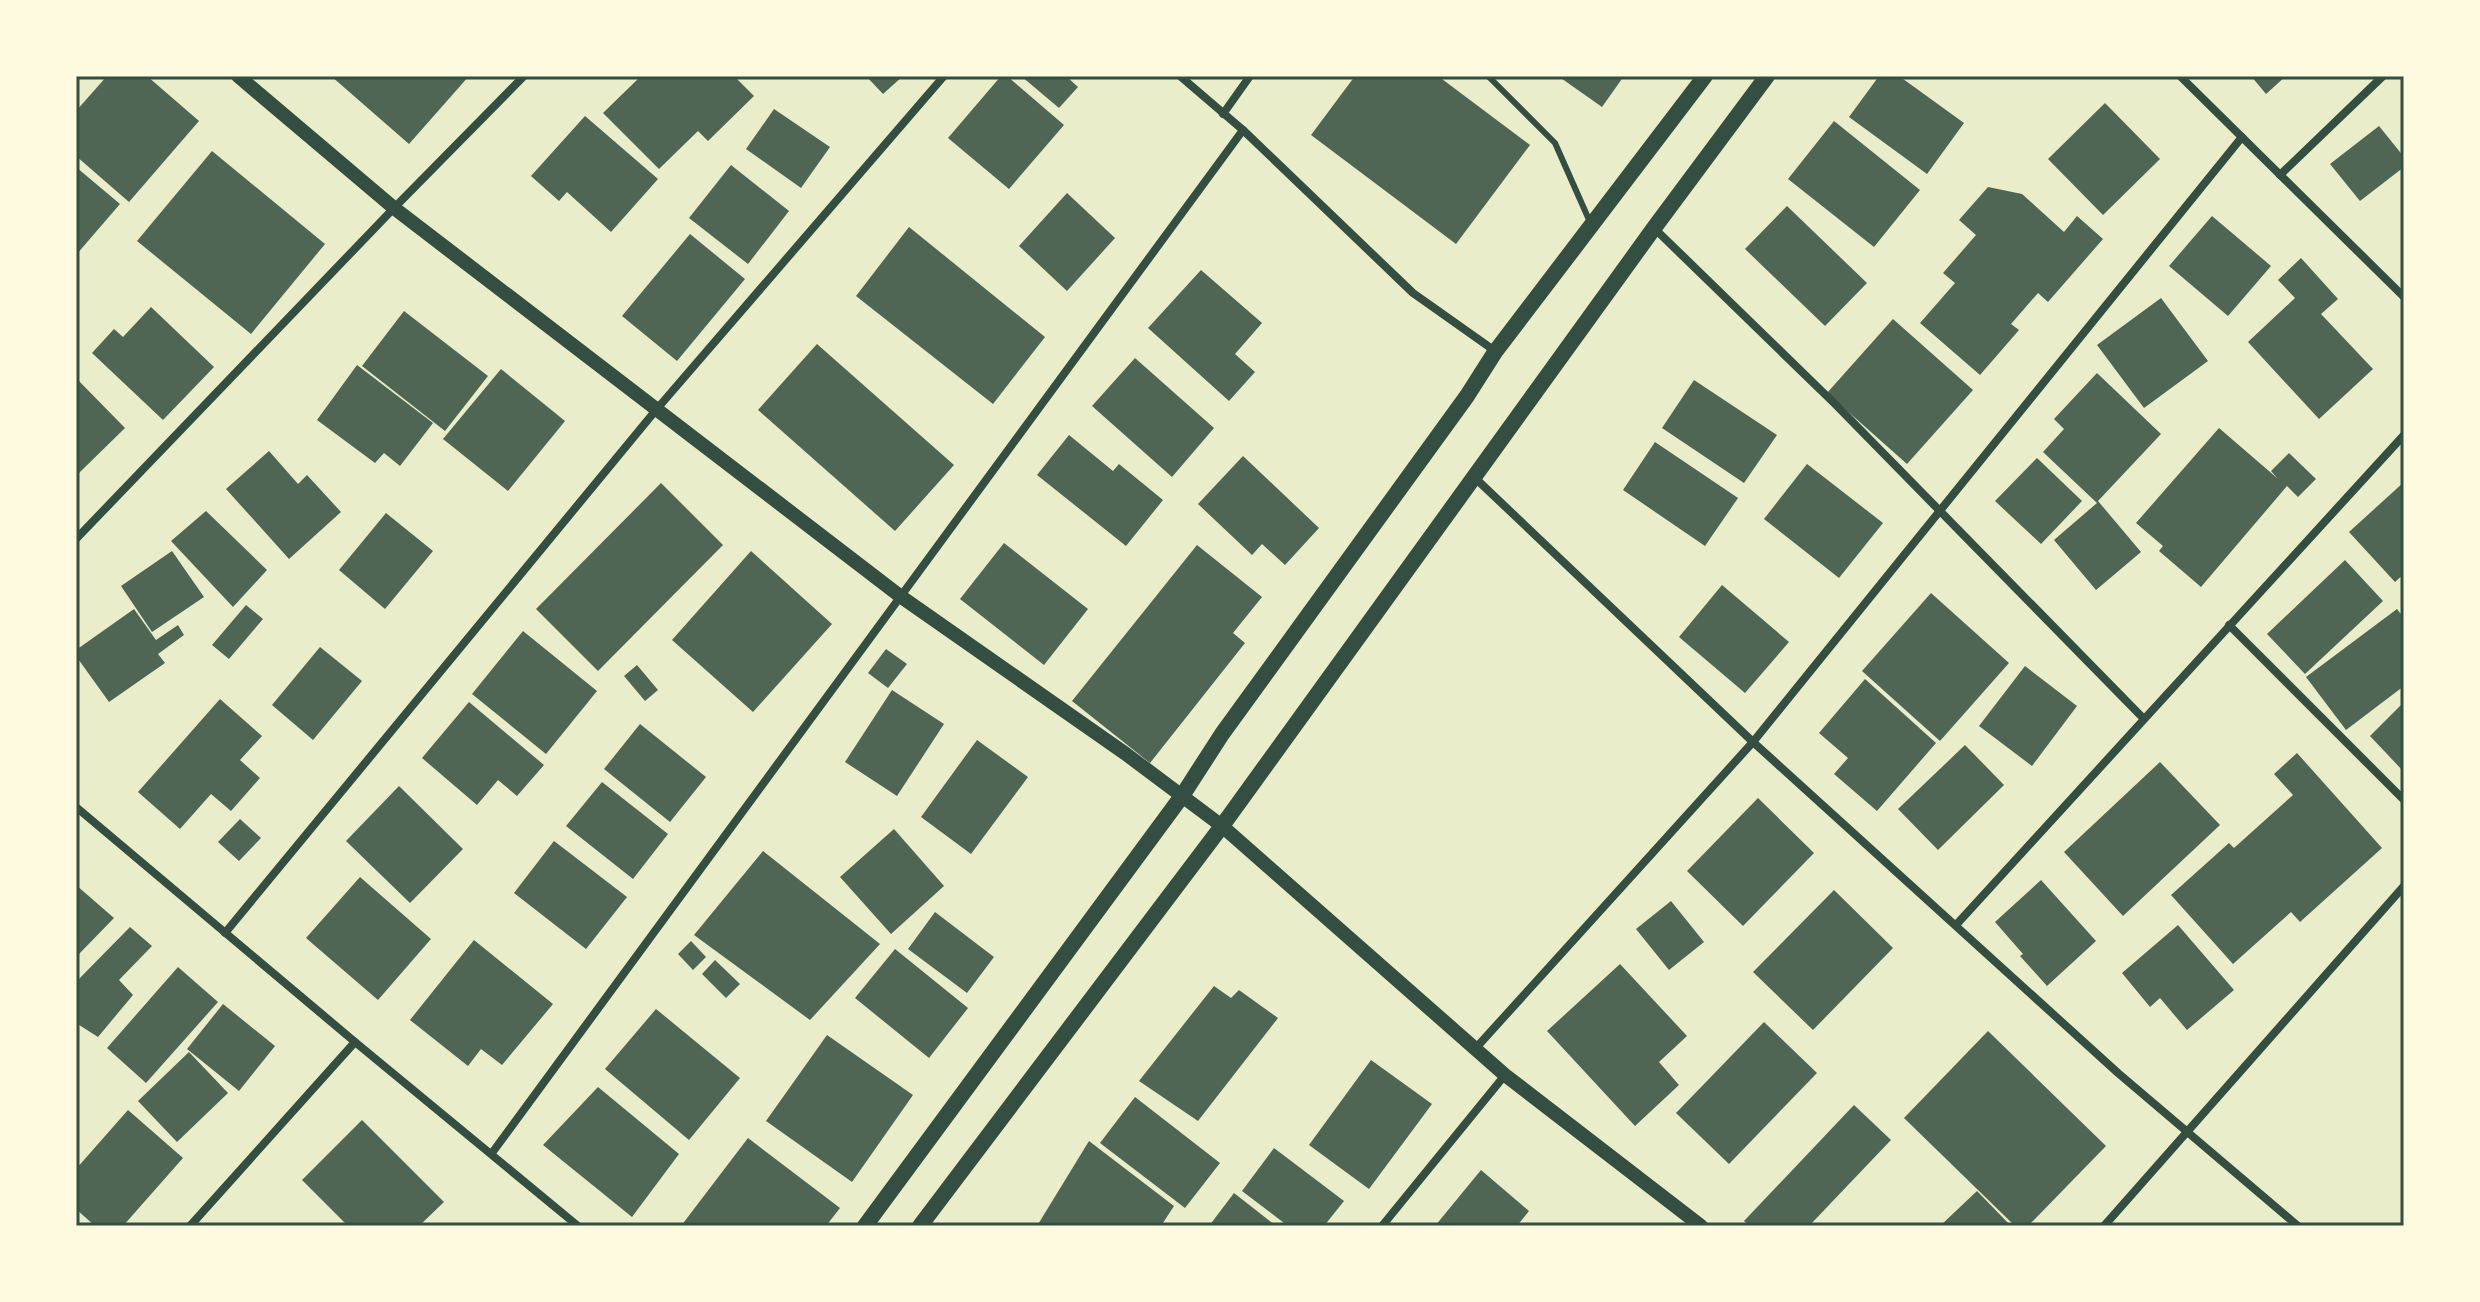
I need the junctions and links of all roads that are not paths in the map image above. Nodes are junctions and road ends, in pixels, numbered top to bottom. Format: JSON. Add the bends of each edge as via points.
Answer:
{"nodes":[{"id":1,"x":238,"y":76,"type":"edge"},
{"id":2,"x":524,"y":76,"type":"edge"},
{"id":3,"x":944,"y":76,"type":"edge"},
{"id":4,"x":1180,"y":76,"type":"edge"},
{"id":5,"x":1250,"y":76,"type":"edge"},
{"id":6,"x":1488,"y":76,"type":"edge"},
{"id":7,"x":1705,"y":76,"type":"edge"},
{"id":8,"x":1767,"y":76,"type":"edge"},
{"id":9,"x":2180,"y":76,"type":"edge"},
{"id":10,"x":2383,"y":76,"type":"edge"},
{"id":11,"x":1223,"y":114,"type":"junction"},
{"id":12,"x":1243,"y":130,"type":"junction"},
{"id":13,"x":2242,"y":137,"type":"junction"},
{"id":14,"x":2280,"y":175,"type":"junction"},
{"id":15,"x":394,"y":208,"type":"junction"},
{"id":16,"x":1592,"y":225,"type":"junction"},
{"id":17,"x":1654,"y":228,"type":"junction"},
{"id":18,"x":2404,"y":297,"type":"edge"},
{"id":19,"x":1495,"y":352,"type":"junction"},
{"id":20,"x":656,"y":410,"type":"junction"},
{"id":21,"x":2404,"y":435,"type":"edge"},
{"id":22,"x":1473,"y":476,"type":"junction"},
{"id":23,"x":1940,"y":511,"type":"junction"},
{"id":24,"x":76,"y":539,"type":"edge"},
{"id":25,"x":900,"y":596,"type":"junction"},
{"id":26,"x":2229,"y":625,"type":"junction"},
{"id":27,"x":2144,"y":719,"type":"junction"},
{"id":28,"x":1753,"y":742,"type":"junction"},
{"id":29,"x":1182,"y":796,"type":"junction"},
{"id":30,"x":2404,"y":800,"type":"edge"},
{"id":31,"x":76,"y":807,"type":"edge"},
{"id":32,"x":1222,"y":826,"type":"junction"},
{"id":33,"x":2404,"y":886,"type":"edge"},
{"id":34,"x":1956,"y":925,"type":"junction"},
{"id":35,"x":225,"y":933,"type":"junction"},
{"id":36,"x":355,"y":1042,"type":"junction"},
{"id":37,"x":1475,"y":1049,"type":"junction"},
{"id":38,"x":1505,"y":1075,"type":"junction"},
{"id":39,"x":2188,"y":1132,"type":"junction"},
{"id":40,"x":492,"y":1153,"type":"junction"},
{"id":41,"x":190,"y":1226,"type":"edge"},
{"id":42,"x":578,"y":1226,"type":"edge"},
{"id":43,"x":865,"y":1226,"type":"edge"},
{"id":44,"x":920,"y":1226,"type":"edge"},
{"id":45,"x":1382,"y":1226,"type":"edge"},
{"id":46,"x":1701,"y":1226,"type":"edge"},
{"id":47,"x":2104,"y":1226,"type":"edge"},
{"id":48,"x":2298,"y":1226,"type":"edge"}],
"edges":[{"from":1,"to":15,"type":"street"},
{"from":2,"to":15,"type":"street"},
{"from":3,"to":20,"type":"street"},
{"from":4,"to":11,"type":"street"},
{"from":5,"to":11,"type":"street"},
{"from":6,"to":16,"type":"lane","via":[[1555,143]]},
{"from":7,"to":16,"type":"main road"},
{"from":8,"to":17,"type":"main road"},
{"from":9,"to":13,"type":"street"},
{"from":10,"to":14,"type":"street"},
{"from":11,"to":12,"type":"street"},
{"from":12,"to":19,"type":"street","via":[[1413,293]]},
{"from":12,"to":25,"type":"street"},
{"from":13,"to":14,"type":"street"},
{"from":13,"to":23,"type":"street"},
{"from":14,"to":18,"type":"street"},
{"from":15,"to":20,"type":"street"},
{"from":15,"to":24,"type":"street"},
{"from":16,"to":19,"type":"main road"},
{"from":17,"to":22,"type":"main road"},
{"from":17,"to":23,"type":"street"},
{"from":19,"to":29,"type":"main road"},
{"from":20,"to":25,"type":"street"},
{"from":20,"to":35,"type":"street"},
{"from":21,"to":26,"type":"street"},
{"from":22,"to":28,"type":"street"},
{"from":22,"to":32,"type":"main road"},
{"from":23,"to":27,"type":"street"},
{"from":23,"to":28,"type":"street"},
{"from":25,"to":29,"type":"street"},
{"from":25,"to":40,"type":"street"},
{"from":26,"to":27,"type":"street"},
{"from":26,"to":30,"type":"street"},
{"from":27,"to":34,"type":"street"},
{"from":28,"to":34,"type":"street"},
{"from":28,"to":37,"type":"street"},
{"from":29,"to":32,"type":"street"},
{"from":29,"to":43,"type":"main road"},
{"from":31,"to":35,"type":"street"},
{"from":32,"to":37,"type":"street"},
{"from":32,"to":44,"type":"main road"},
{"from":33,"to":39,"type":"street"},
{"from":34,"to":39,"type":"street"},
{"from":35,"to":36,"type":"street"},
{"from":36,"to":40,"type":"street"},
{"from":36,"to":41,"type":"street"},
{"from":37,"to":38,"type":"street"},
{"from":38,"to":45,"type":"street"},
{"from":38,"to":46,"type":"street"},
{"from":39,"to":47,"type":"street"},
{"from":39,"to":48,"type":"street"},
{"from":40,"to":42,"type":"street"}]}
